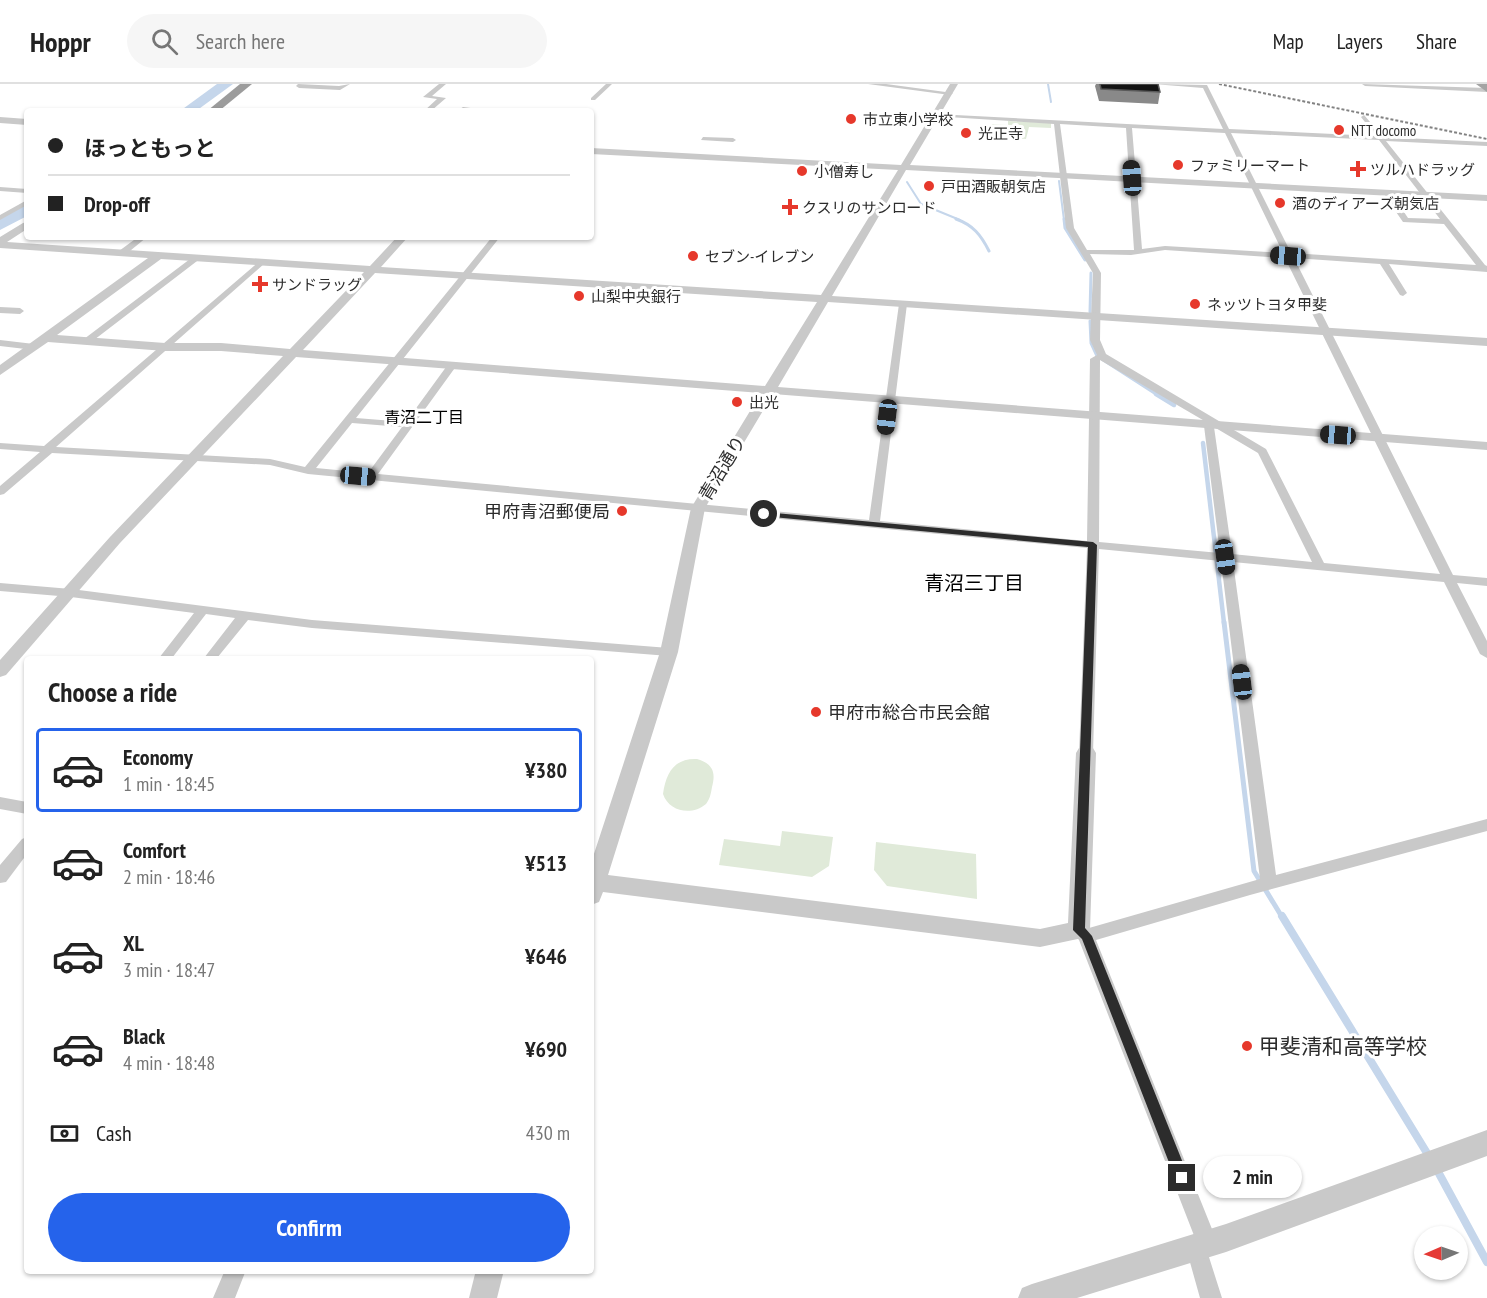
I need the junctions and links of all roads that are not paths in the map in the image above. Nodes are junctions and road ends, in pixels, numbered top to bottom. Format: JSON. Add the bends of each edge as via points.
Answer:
{"nodes":[{"id":1,"x":247,"y":84,"type":"edge"},
{"id":2,"x":256,"y":84,"type":"edge"},
{"id":3,"x":302,"y":84,"type":"edge"},
{"id":4,"x":347,"y":84,"type":"edge"},
{"id":5,"x":443,"y":84,"type":"edge"},
{"id":6,"x":609,"y":84,"type":"edge"},
{"id":7,"x":871,"y":84,"type":"edge"},
{"id":8,"x":1156,"y":84,"type":"edge"},
{"id":9,"x":1365,"y":84,"type":"edge"},
{"id":10,"x":1481,"y":84,"type":"edge"},
{"id":11,"x":952,"y":88,"type":"edge"},
{"id":12,"x":1487,"y":89,"type":"edge"},
{"id":13,"x":593,"y":99,"type":"dead end"},
{"id":14,"x":216,"y":108,"type":"edge"},
{"id":15,"x":225,"y":108,"type":"edge"},
{"id":16,"x":431,"y":108,"type":"edge"},
{"id":17,"x":936,"y":116,"type":"junction"},
{"id":18,"x":1364,"y":117,"type":"dead end"},
{"id":19,"x":0,"y":122,"type":"edge"},
{"id":20,"x":1057,"y":122,"type":"junction"},
{"id":21,"x":24,"y":123,"type":"edge"},
{"id":22,"x":1129,"y":126,"type":"junction"},
{"id":23,"x":1228,"y":130,"type":"junction"},
{"id":24,"x":703,"y":139,"type":"dead end"},
{"id":25,"x":1381,"y":139,"type":"junction"},
{"id":26,"x":733,"y":140,"type":"dead end"},
{"id":27,"x":1487,"y":144,"type":"edge"},
{"id":28,"x":594,"y":153,"type":"edge"},
{"id":29,"x":905,"y":168,"type":"junction"},
{"id":30,"x":1064,"y":176,"type":"junction"},
{"id":31,"x":1132,"y":180,"type":"junction"},
{"id":32,"x":1255,"y":187,"type":"junction"},
{"id":33,"x":0,"y":189,"type":"edge"},
{"id":34,"x":24,"y":191,"type":"edge"},
{"id":35,"x":1389,"y":196,"type":"junction"},
{"id":36,"x":1426,"y":196,"type":"junction"},
{"id":37,"x":1487,"y":200,"type":"edge"},
{"id":38,"x":24,"y":203,"type":"edge"},
{"id":39,"x":0,"y":218,"type":"edge"},
{"id":40,"x":1446,"y":222,"type":"junction"},
{"id":41,"x":24,"y":227,"type":"edge"},
{"id":42,"x":24,"y":232,"type":"edge"},
{"id":43,"x":139,"y":240,"type":"edge"},
{"id":44,"x":400,"y":240,"type":"edge"},
{"id":45,"x":494,"y":240,"type":"edge"},
{"id":46,"x":1,"y":244,"type":"edge"},
{"id":47,"x":1086,"y":252,"type":"junction"},
{"id":48,"x":1138,"y":252,"type":"junction"},
{"id":49,"x":122,"y":253,"type":"junction"},
{"id":50,"x":159,"y":255,"type":"junction"},
{"id":51,"x":1288,"y":256,"type":"junction"},
{"id":52,"x":197,"y":258,"type":"junction"},
{"id":53,"x":261,"y":262,"type":"junction"},
{"id":54,"x":1383,"y":262,"type":"junction"},
{"id":55,"x":372,"y":269,"type":"junction"},
{"id":56,"x":1485,"y":270,"type":"edge"},
{"id":57,"x":466,"y":275,"type":"junction"},
{"id":58,"x":1403,"y":293,"type":"dead end"},
{"id":59,"x":825,"y":298,"type":"junction"},
{"id":60,"x":903,"y":304,"type":"junction"},
{"id":61,"x":0,"y":310,"type":"edge"},
{"id":62,"x":20,"y":311,"type":"dead end"},
{"id":63,"x":1095,"y":317,"type":"junction"},
{"id":64,"x":1326,"y":332,"type":"junction"},
{"id":65,"x":46,"y":338,"type":"junction"},
{"id":66,"x":87,"y":341,"type":"junction"},
{"id":67,"x":1487,"y":342,"type":"edge"},
{"id":68,"x":0,"y":343,"type":"edge"},
{"id":69,"x":34,"y":347,"type":"junction"},
{"id":70,"x":165,"y":347,"type":"junction"},
{"id":71,"x":294,"y":353,"type":"junction"},
{"id":72,"x":1099,"y":357,"type":"junction"},
{"id":73,"x":396,"y":361,"type":"junction"},
{"id":74,"x":452,"y":365,"type":"junction"},
{"id":75,"x":0,"y":371,"type":"edge"},
{"id":76,"x":768,"y":392,"type":"junction"},
{"id":77,"x":889,"y":401,"type":"junction"},
{"id":78,"x":1094,"y":417,"type":"junction"},
{"id":79,"x":348,"y":420,"type":"junction"},
{"id":80,"x":409,"y":425,"type":"junction"},
{"id":81,"x":1215,"y":426,"type":"junction"},
{"id":82,"x":1379,"y":438,"type":"junction"},
{"id":83,"x":0,"y":446,"type":"edge"},
{"id":84,"x":1487,"y":446,"type":"edge"},
{"id":85,"x":47,"y":450,"type":"junction"},
{"id":86,"x":194,"y":459,"type":"junction"},
{"id":87,"x":308,"y":471,"type":"junction"},
{"id":88,"x":371,"y":477,"type":"junction"},
{"id":89,"x":0,"y":492,"type":"edge"},
{"id":90,"x":698,"y":508,"type":"junction"},
{"id":91,"x":874,"y":524,"type":"junction"},
{"id":92,"x":1093,"y":545,"type":"junction"},
{"id":93,"x":1220,"y":557,"type":"junction"},
{"id":94,"x":1320,"y":566,"type":"junction"},
{"id":95,"x":1449,"y":578,"type":"junction"},
{"id":96,"x":1487,"y":582,"type":"edge"},
{"id":97,"x":0,"y":588,"type":"edge"},
{"id":98,"x":70,"y":593,"type":"junction"},
{"id":99,"x":202,"y":611,"type":"junction"},
{"id":100,"x":244,"y":616,"type":"junction"},
{"id":101,"x":669,"y":652,"type":"junction"},
{"id":102,"x":1487,"y":654,"type":"edge"},
{"id":103,"x":167,"y":656,"type":"edge"},
{"id":104,"x":212,"y":656,"type":"edge"},
{"id":105,"x":0,"y":671,"type":"edge"},
{"id":106,"x":1086,"y":753,"type":"joint"},
{"id":107,"x":0,"y":803,"type":"edge"},
{"id":108,"x":24,"y":807,"type":"edge"},
{"id":109,"x":1487,"y":825,"type":"edge"},
{"id":110,"x":24,"y":847,"type":"edge"},
{"id":111,"x":0,"y":877,"type":"edge"},
{"id":112,"x":1269,"y":883,"type":"junction"},
{"id":113,"x":594,"y":886,"type":"edge"},
{"id":114,"x":594,"y":892,"type":"edge"},
{"id":115,"x":1083,"y":933,"type":"junction"},
{"id":116,"x":1487,"y":1143,"type":"edge"},
{"id":117,"x":1202,"y":1246,"type":"junction"},
{"id":118,"x":234,"y":1274,"type":"edge"},
{"id":119,"x":489,"y":1274,"type":"edge"},
{"id":120,"x":224,"y":1298,"type":"edge"},
{"id":121,"x":483,"y":1298,"type":"edge"},
{"id":122,"x":1032,"y":1298,"type":"edge"},
{"id":123,"x":1211,"y":1298,"type":"edge"}],
"edges":[{"from":1,"to":14,"type":"highway"},
{"from":2,"to":15,"type":"highway"},
{"from":3,"to":4,"type":"street","via":[[299,86],[340,88]]},
{"from":5,"to":16,"type":"street","via":[[426,97],[443,98]]},
{"from":6,"to":13,"type":"street"},
{"from":7,"to":11,"type":"street"},
{"from":8,"to":23,"type":"street","via":[[1205,86]]},
{"from":9,"to":12,"type":"street"},
{"from":10,"to":12,"type":"main road"},
{"from":11,"to":17,"type":"street","name":"青沼通り"},
{"from":17,"to":20,"type":"street","via":[[1010,116]]},
{"from":17,"to":29,"type":"street","name":"青沼通り"},
{"from":18,"to":25,"type":"street"},
{"from":19,"to":21,"type":"street"},
{"from":20,"to":22,"type":"street"},
{"from":20,"to":30,"type":"street"},
{"from":22,"to":23,"type":"street"},
{"from":22,"to":31,"type":"street"},
{"from":23,"to":25,"type":"street"},
{"from":23,"to":32,"type":"street"},
{"from":24,"to":26,"type":"street"},
{"from":25,"to":27,"type":"street"},
{"from":25,"to":36,"type":"street"},
{"from":28,"to":29,"type":"street"},
{"from":29,"to":30,"type":"street"},
{"from":29,"to":59,"type":"street","name":"青沼通り"},
{"from":30,"to":31,"type":"street"},
{"from":30,"to":47,"type":"street","via":[[1070,228]]},
{"from":31,"to":32,"type":"street"},
{"from":31,"to":48,"type":"street"},
{"from":32,"to":35,"type":"street"},
{"from":32,"to":36,"type":"street"},
{"from":32,"to":51,"type":"street"},
{"from":33,"to":34,"type":"street"},
{"from":35,"to":36,"type":"street"},
{"from":35,"to":40,"type":"street","via":[[1406,220]]},
{"from":36,"to":37,"type":"street"},
{"from":36,"to":40,"type":"street"},
{"from":38,"to":39,"type":"street"},
{"from":40,"to":56,"type":"street"},
{"from":41,"to":46,"type":"street"},
{"from":42,"to":46,"type":"street"},
{"from":43,"to":49,"type":"street"},
{"from":44,"to":55,"type":"street"},
{"from":45,"to":57,"type":"street"},
{"from":46,"to":49,"type":"street"},
{"from":47,"to":48,"type":"street"},
{"from":47,"to":63,"type":"street","via":[[1097,273]]},
{"from":48,"to":51,"type":"street","via":[[1165,248]]},
{"from":49,"to":50,"type":"street"},
{"from":50,"to":52,"type":"street"},
{"from":50,"to":65,"type":"street"},
{"from":51,"to":54,"type":"street"},
{"from":51,"to":64,"type":"street"},
{"from":52,"to":53,"type":"street"},
{"from":52,"to":66,"type":"street"},
{"from":53,"to":55,"type":"street"},
{"from":53,"to":70,"type":"street"},
{"from":54,"to":56,"type":"street"},
{"from":54,"to":58,"type":"street"},
{"from":55,"to":57,"type":"street"},
{"from":55,"to":71,"type":"street"},
{"from":57,"to":59,"type":"street"},
{"from":57,"to":73,"type":"street"},
{"from":59,"to":60,"type":"street"},
{"from":59,"to":76,"type":"street","name":"青沼通り"},
{"from":60,"to":63,"type":"street"},
{"from":60,"to":77,"type":"street"},
{"from":61,"to":62,"type":"street"},
{"from":63,"to":64,"type":"street"},
{"from":63,"to":72,"type":"street"},
{"from":64,"to":67,"type":"street"},
{"from":64,"to":82,"type":"street"},
{"from":65,"to":66,"type":"street"},
{"from":65,"to":69,"type":"street"},
{"from":66,"to":70,"type":"street"},
{"from":68,"to":69,"type":"street"},
{"from":69,"to":75,"type":"street"},
{"from":70,"to":71,"type":"street"},
{"from":70,"to":85,"type":"street"},
{"from":71,"to":73,"type":"street"},
{"from":71,"to":86,"type":"street"},
{"from":72,"to":78,"type":"street"},
{"from":72,"to":81,"type":"street"},
{"from":73,"to":74,"type":"street"},
{"from":73,"to":79,"type":"street"},
{"from":74,"to":76,"type":"street"},
{"from":74,"to":80,"type":"street"},
{"from":76,"to":77,"type":"street"},
{"from":76,"to":90,"type":"street","name":"青沼通り"},
{"from":77,"to":78,"type":"street"},
{"from":77,"to":91,"type":"street"},
{"from":78,"to":81,"type":"street"},
{"from":78,"to":92,"type":"street"},
{"from":79,"to":80,"type":"street"},
{"from":79,"to":87,"type":"street"},
{"from":80,"to":88,"type":"street"},
{"from":81,"to":82,"type":"street"},
{"from":81,"to":93,"type":"street"},
{"from":81,"to":94,"type":"street","via":[[1262,451]]},
{"from":82,"to":84,"type":"street"},
{"from":82,"to":95,"type":"street"},
{"from":83,"to":85,"type":"street"},
{"from":85,"to":86,"type":"street"},
{"from":85,"to":89,"type":"street"},
{"from":86,"to":87,"type":"street","via":[[270,462]]},
{"from":86,"to":98,"type":"street"},
{"from":87,"to":88,"type":"street"},
{"from":88,"to":90,"type":"street"},
{"from":90,"to":91,"type":"street"},
{"from":90,"to":101,"type":"street","name":"青沼通り"},
{"from":91,"to":92,"type":"street"},
{"from":92,"to":93,"type":"street"},
{"from":92,"to":106,"type":"street"},
{"from":93,"to":94,"type":"street"},
{"from":93,"to":112,"type":"street"},
{"from":94,"to":95,"type":"street"},
{"from":95,"to":96,"type":"street"},
{"from":95,"to":102,"type":"street"},
{"from":97,"to":98,"type":"street"},
{"from":98,"to":99,"type":"street"},
{"from":98,"to":105,"type":"street"},
{"from":99,"to":100,"type":"street"},
{"from":99,"to":103,"type":"street"},
{"from":100,"to":101,"type":"street"},
{"from":100,"to":104,"type":"street"},
{"from":101,"to":113,"type":"street","name":"青沼通り"},
{"from":106,"to":115,"type":"street"},
{"from":107,"to":108,"type":"street"},
{"from":109,"to":112,"type":"street"},
{"from":110,"to":111,"type":"street"},
{"from":112,"to":115,"type":"street"},
{"from":114,"to":115,"type":"street","via":[[1040,938]]},
{"from":115,"to":117,"type":"street"},
{"from":116,"to":117,"type":"street"},
{"from":117,"to":122,"type":"street"},
{"from":117,"to":123,"type":"street"},
{"from":118,"to":120,"type":"street"},
{"from":119,"to":121,"type":"street"}]}
